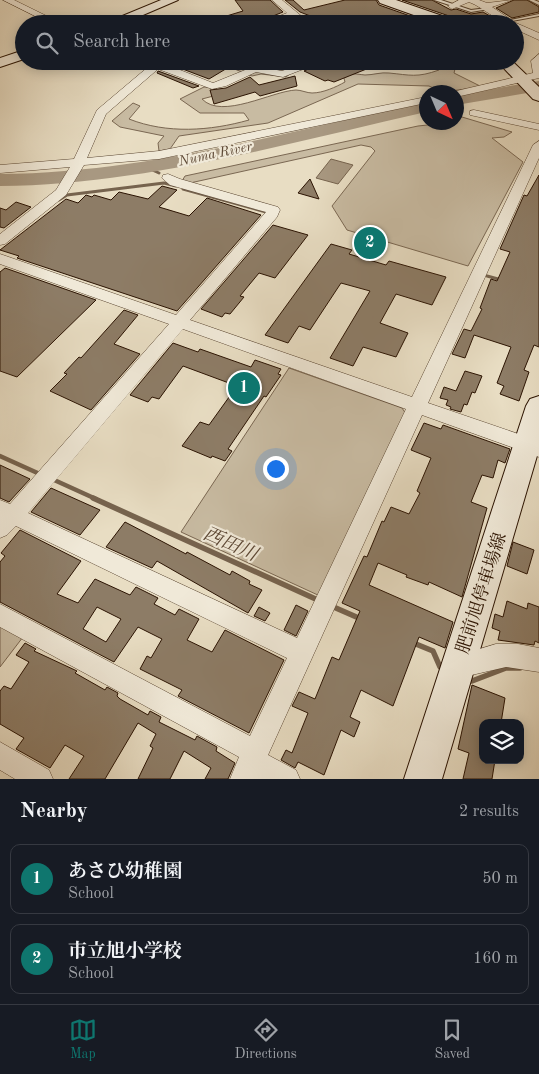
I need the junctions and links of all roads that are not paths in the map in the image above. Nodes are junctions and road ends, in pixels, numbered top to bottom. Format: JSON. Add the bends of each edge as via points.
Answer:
{"nodes":[{"id":1,"x":7,"y":0,"type":"edge"},
{"id":2,"x":172,"y":0,"type":"edge"},
{"id":3,"x":276,"y":0,"type":"edge"},
{"id":4,"x":384,"y":0,"type":"edge"},
{"id":5,"x":436,"y":0,"type":"edge"},
{"id":6,"x":465,"y":0,"type":"edge"},
{"id":7,"x":508,"y":0,"type":"edge"},
{"id":8,"x":532,"y":0,"type":"edge"},
{"id":9,"x":539,"y":4,"type":"edge"},
{"id":10,"x":452,"y":6,"type":"junction"},
{"id":11,"x":486,"y":7,"type":"junction"},
{"id":12,"x":292,"y":14,"type":"joint"},
{"id":13,"x":40,"y":15,"type":"edge"},
{"id":14,"x":133,"y":15,"type":"edge"},
{"id":15,"x":289,"y":15,"type":"edge"},
{"id":16,"x":426,"y":15,"type":"edge"},
{"id":17,"x":499,"y":15,"type":"edge"},
{"id":18,"x":539,"y":15,"type":"edge"},
{"id":19,"x":524,"y":20,"type":"edge"},
{"id":20,"x":524,"y":30,"type":"edge"},
{"id":21,"x":539,"y":37,"type":"edge"},
{"id":22,"x":15,"y":57,"type":"edge"},
{"id":23,"x":539,"y":57,"type":"edge"},
{"id":24,"x":0,"y":63,"type":"edge"},
{"id":25,"x":156,"y":70,"type":"edge"},
{"id":26,"x":165,"y":70,"type":"edge"},
{"id":27,"x":253,"y":70,"type":"edge"},
{"id":28,"x":261,"y":70,"type":"edge"},
{"id":29,"x":294,"y":70,"type":"edge"},
{"id":30,"x":512,"y":70,"type":"edge"},
{"id":31,"x":539,"y":75,"type":"edge"},
{"id":32,"x":521,"y":79,"type":"junction"},
{"id":33,"x":464,"y":92,"type":"edge"},
{"id":34,"x":538,"y":95,"type":"edge"},
{"id":35,"x":419,"y":101,"type":"edge"},
{"id":36,"x":474,"y":113,"type":"dead end"},
{"id":37,"x":539,"y":127,"type":"edge"},
{"id":38,"x":260,"y":135,"type":"junction"},
{"id":39,"x":539,"y":145,"type":"edge"},
{"id":40,"x":184,"y":152,"type":"dead end"},
{"id":41,"x":78,"y":164,"type":"junction"},
{"id":42,"x":0,"y":169,"type":"edge"},
{"id":43,"x":168,"y":178,"type":"dead end"},
{"id":44,"x":0,"y":241,"type":"edge"},
{"id":45,"x":0,"y":259,"type":"edge"},
{"id":46,"x":179,"y":322,"type":"junction"},
{"id":47,"x":417,"y":406,"type":"junction"},
{"id":48,"x":539,"y":406,"type":"edge"},
{"id":49,"x":533,"y":447,"type":"edge"},
{"id":50,"x":4,"y":517,"type":"edge"},
{"id":51,"x":0,"y":615,"type":"edge"},
{"id":52,"x":302,"y":653,"type":"junction"},
{"id":53,"x":539,"y":660,"type":"edge"},
{"id":54,"x":458,"y":666,"type":"junction"},
{"id":55,"x":0,"y":754,"type":"edge"},
{"id":56,"x":250,"y":764,"type":"edge"},
{"id":57,"x":40,"y":779,"type":"edge"},
{"id":58,"x":288,"y":779,"type":"edge"},
{"id":59,"x":423,"y":779,"type":"edge"}],
"edges":[{"from":1,"to":13,"type":"street"},
{"from":2,"to":14,"type":"main road"},
{"from":3,"to":12,"type":"street"},
{"from":4,"to":16,"type":"main road"},
{"from":5,"to":10,"type":"lane"},
{"from":6,"to":10,"type":"street"},
{"from":6,"to":11,"type":"street"},
{"from":7,"to":11,"type":"street"},
{"from":8,"to":9,"type":"lane"},
{"from":10,"to":11,"type":"lane","via":[[471,11]]},
{"from":11,"to":17,"type":"street"},
{"from":12,"to":15,"type":"street"},
{"from":18,"to":19,"type":"lane"},
{"from":20,"to":21,"type":"street"},
{"from":22,"to":24,"type":"main road"},
{"from":23,"to":31,"type":"street","via":[[536,61]]},
{"from":25,"to":41,"type":"street","via":[[100,112]]},
{"from":26,"to":27,"type":"street","via":[[212,86]]},
{"from":28,"to":29,"type":"street","via":[[283,74]]},
{"from":30,"to":32,"type":"main road"},
{"from":31,"to":32,"type":"street"},
{"from":32,"to":33,"type":"street"},
{"from":32,"to":34,"type":"main road"},
{"from":35,"to":38,"type":"street"},
{"from":36,"to":37,"type":"street"},
{"from":38,"to":40,"type":"lane"},
{"from":38,"to":41,"type":"street","via":[[159,154]]},
{"from":39,"to":47,"type":"street"},
{"from":41,"to":42,"type":"street"},
{"from":41,"to":44,"type":"street","via":[[61,192]]},
{"from":43,"to":46,"type":"street","via":[[274,210]]},
{"from":45,"to":46,"type":"street"},
{"from":46,"to":47,"type":"street"},
{"from":46,"to":50,"type":"street","via":[[47,477]]},
{"from":47,"to":49,"type":"street"},
{"from":47,"to":52,"type":"street"},
{"from":48,"to":49,"type":"main road","name":"肥前旭停車場線"},
{"from":49,"to":54,"type":"main road","name":"肥前旭停車場線"},
{"from":50,"to":52,"type":"street"},
{"from":51,"to":56,"type":"street"},
{"from":52,"to":56,"type":"street"},
{"from":53,"to":54,"type":"street","via":[[496,656]]},
{"from":54,"to":59,"type":"main road","name":"肥前旭停車場線"},
{"from":55,"to":57,"type":"street"},
{"from":56,"to":58,"type":"street"}]}
